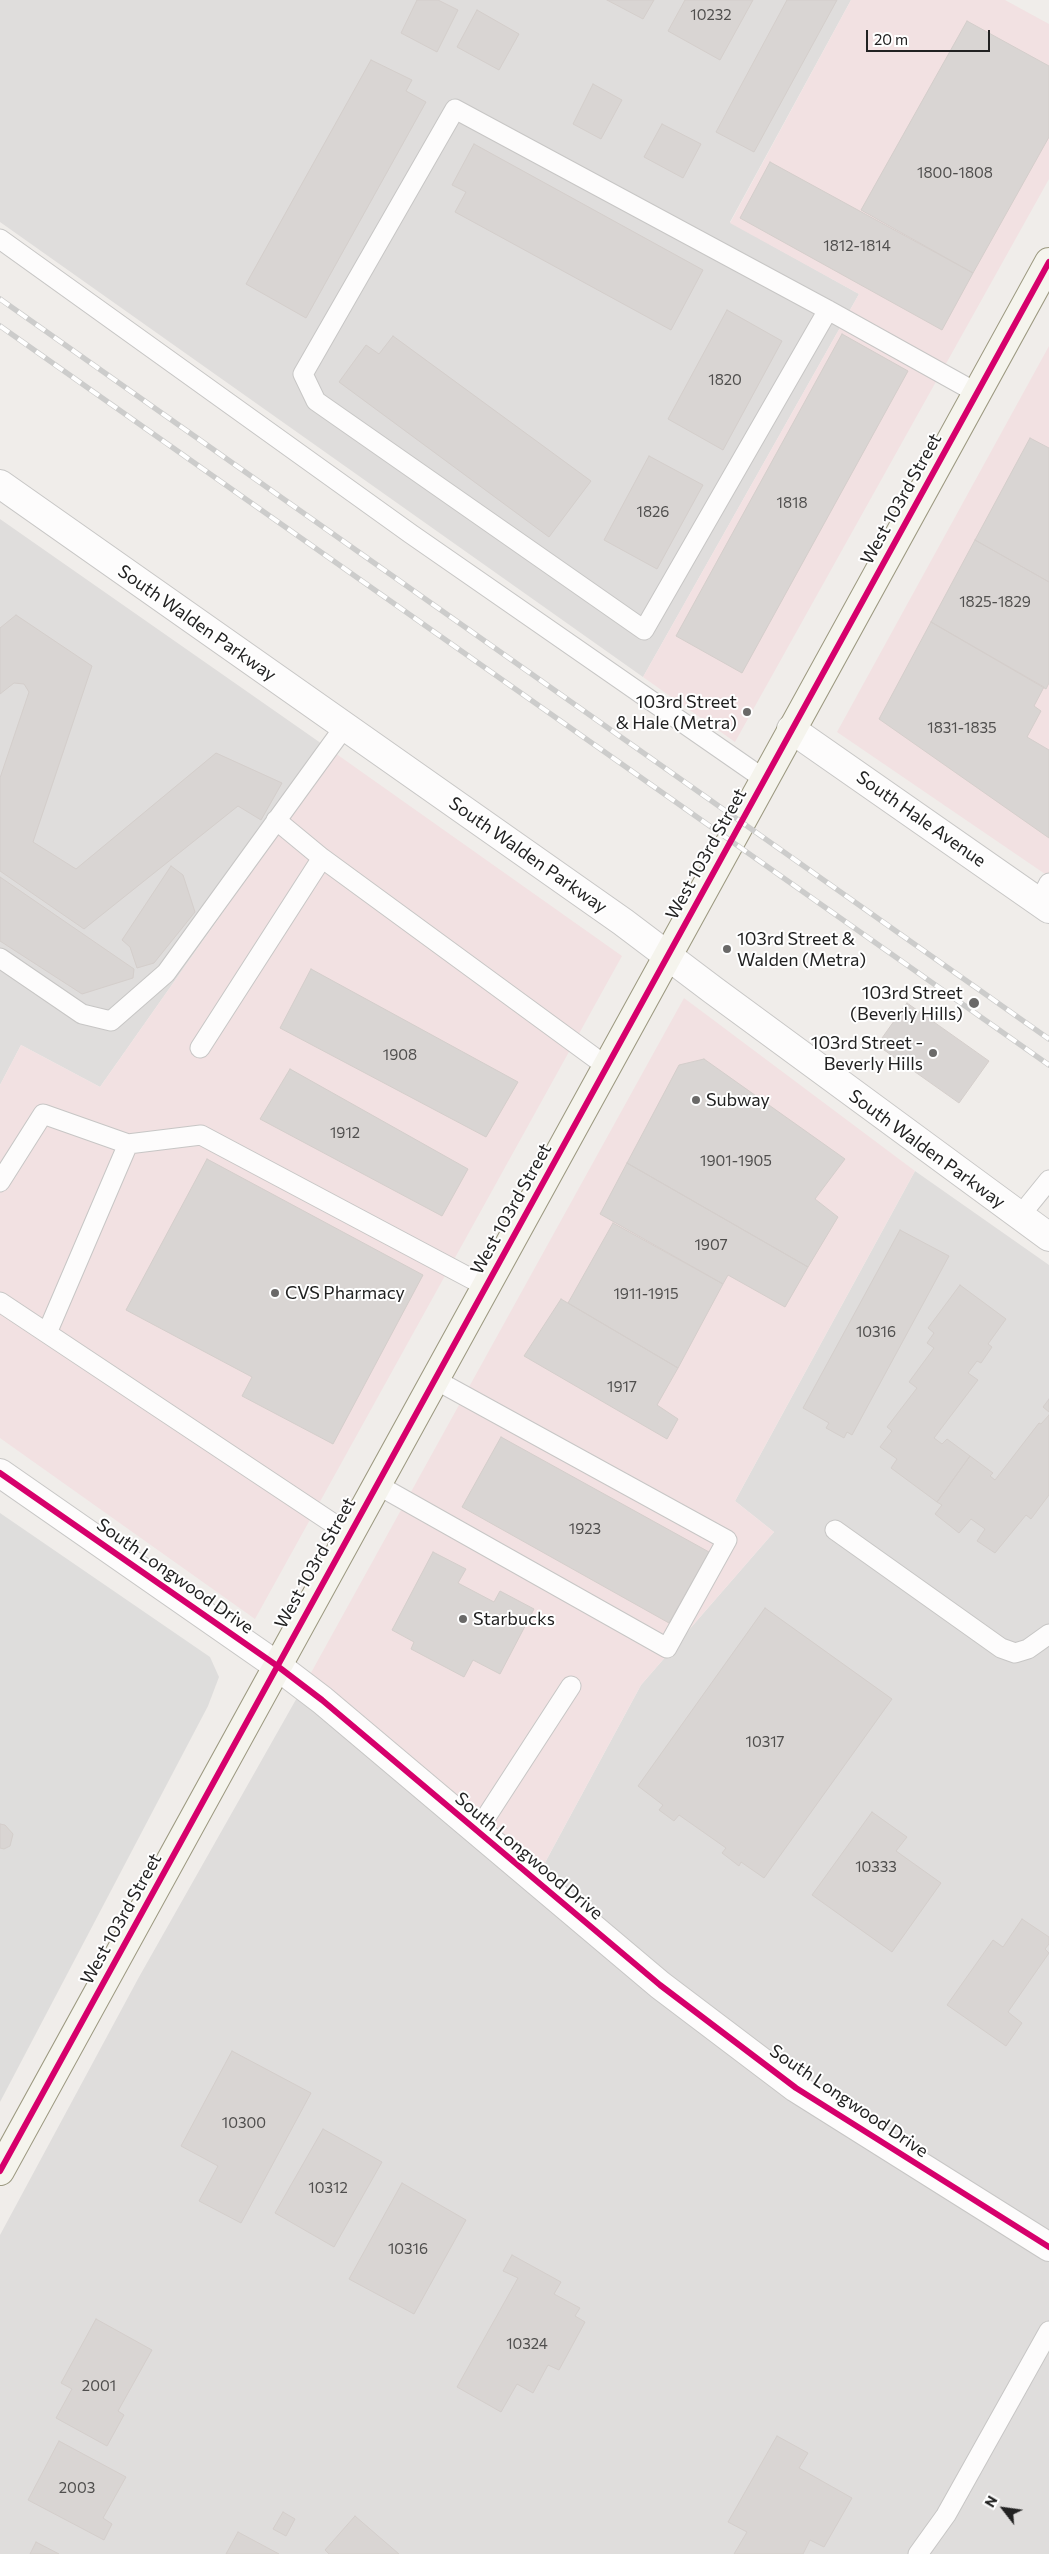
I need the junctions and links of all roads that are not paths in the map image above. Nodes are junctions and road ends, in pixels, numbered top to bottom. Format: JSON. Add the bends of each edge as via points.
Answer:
{"nodes":[{"id":1,"x":0,"y":239,"type":"edge"},
{"id":2,"x":1049,"y":262,"type":"edge"},
{"id":3,"x":828,"y":310,"type":"junction"},
{"id":4,"x":977,"y":393,"type":"junction"},
{"id":5,"x":0,"y":484,"type":"edge"},
{"id":6,"x":344,"y":726,"type":"junction"},
{"id":7,"x":792,"y":729,"type":"junction"},
{"id":8,"x":764,"y":779,"type":"junction"},
{"id":9,"x":276,"y":820,"type":"junction"},
{"id":10,"x":322,"y":858,"type":"junction"},
{"id":11,"x":1046,"y":898,"type":"edge"},
{"id":12,"x":668,"y":954,"type":"junction"},
{"id":13,"x":0,"y":958,"type":"edge"},
{"id":14,"x":200,"y":1048,"type":"dead end"},
{"id":15,"x":606,"y":1066,"type":"junction"},
{"id":16,"x":128,"y":1144,"type":"junction"},
{"id":17,"x":1049,"y":1180,"type":"edge"},
{"id":18,"x":0,"y":1182,"type":"edge"},
{"id":19,"x":1019,"y":1217,"type":"junction"},
{"id":20,"x":1049,"y":1237,"type":"edge"},
{"id":21,"x":485,"y":1286,"type":"junction"},
{"id":22,"x":0,"y":1302,"type":"edge"},
{"id":23,"x":47,"y":1333,"type":"junction"},
{"id":24,"x":434,"y":1379,"type":"junction"},
{"id":25,"x":0,"y":1473,"type":"edge"},
{"id":26,"x":376,"y":1484,"type":"junction"},
{"id":27,"x":835,"y":1530,"type":"dead end"},
{"id":28,"x":349,"y":1534,"type":"junction"},
{"id":29,"x":1049,"y":1634,"type":"edge"},
{"id":30,"x":276,"y":1665,"type":"junction"},
{"id":31,"x":571,"y":1686,"type":"dead end"},
{"id":32,"x":478,"y":1832,"type":"junction"},
{"id":33,"x":2,"y":2161,"type":"edge"},
{"id":34,"x":1049,"y":2247,"type":"edge"},
{"id":35,"x":1049,"y":2331,"type":"edge"},
{"id":36,"x":918,"y":2554,"type":"edge"}],
"edges":[{"from":1,"to":8,"type":"lane","via":[[411,534]]},
{"from":2,"to":4,"type":"main road","name":"West 103rd Street"},
{"from":3,"to":3,"type":"lane","via":[[644,630],[316,401],[302,374],[456,109]]},
{"from":3,"to":4,"type":"lane"},
{"from":4,"to":7,"type":"main road","name":"West 103rd Street"},
{"from":5,"to":6,"type":"street","name":"South Walden Parkway"},
{"from":6,"to":9,"type":"lane"},
{"from":6,"to":12,"type":"street","name":"South Walden Parkway"},
{"from":7,"to":8,"type":"main road","name":"West 103rd Street"},
{"from":7,"to":11,"type":"street","name":"South Hale Avenue"},
{"from":8,"to":12,"type":"main road","name":"West 103rd Street"},
{"from":9,"to":10,"type":"lane"},
{"from":9,"to":13,"type":"lane","via":[[166,973],[110,1020],[82,1014]]},
{"from":10,"to":14,"type":"lane"},
{"from":10,"to":15,"type":"lane"},
{"from":12,"to":15,"type":"main road","name":"West 103rd Street"},
{"from":12,"to":19,"type":"street","name":"South Walden Parkway"},
{"from":15,"to":21,"type":"main road","name":"West 103rd Street"},
{"from":16,"to":18,"type":"lane","via":[[43,1114]]},
{"from":16,"to":21,"type":"lane","via":[[201,1135]]},
{"from":16,"to":23,"type":"lane"},
{"from":17,"to":19,"type":"lane"},
{"from":19,"to":20,"type":"street","name":"South Walden Parkway"},
{"from":21,"to":24,"type":"main road","name":"West 103rd Street"},
{"from":22,"to":23,"type":"lane"},
{"from":23,"to":28,"type":"lane"},
{"from":24,"to":26,"type":"main road","name":"West 103rd Street"},
{"from":24,"to":26,"type":"lane","via":[[727,1540],[668,1648]]},
{"from":25,"to":30,"type":"street","name":"South Longwood Drive"},
{"from":26,"to":28,"type":"main road","name":"West 103rd Street"},
{"from":27,"to":29,"type":"lane","via":[[1001,1648],[1015,1652],[1028,1649]]},
{"from":28,"to":30,"type":"main road","name":"West 103rd Street"},
{"from":30,"to":32,"type":"street","name":"South Longwood Drive"},
{"from":30,"to":33,"type":"main road","name":"West 103rd Street"},
{"from":31,"to":32,"type":"lane"},
{"from":32,"to":34,"type":"street","name":"South Longwood Drive","via":[[660,1985],[796,2088]]},
{"from":35,"to":36,"type":"lane","via":[[946,2515]]}]}
